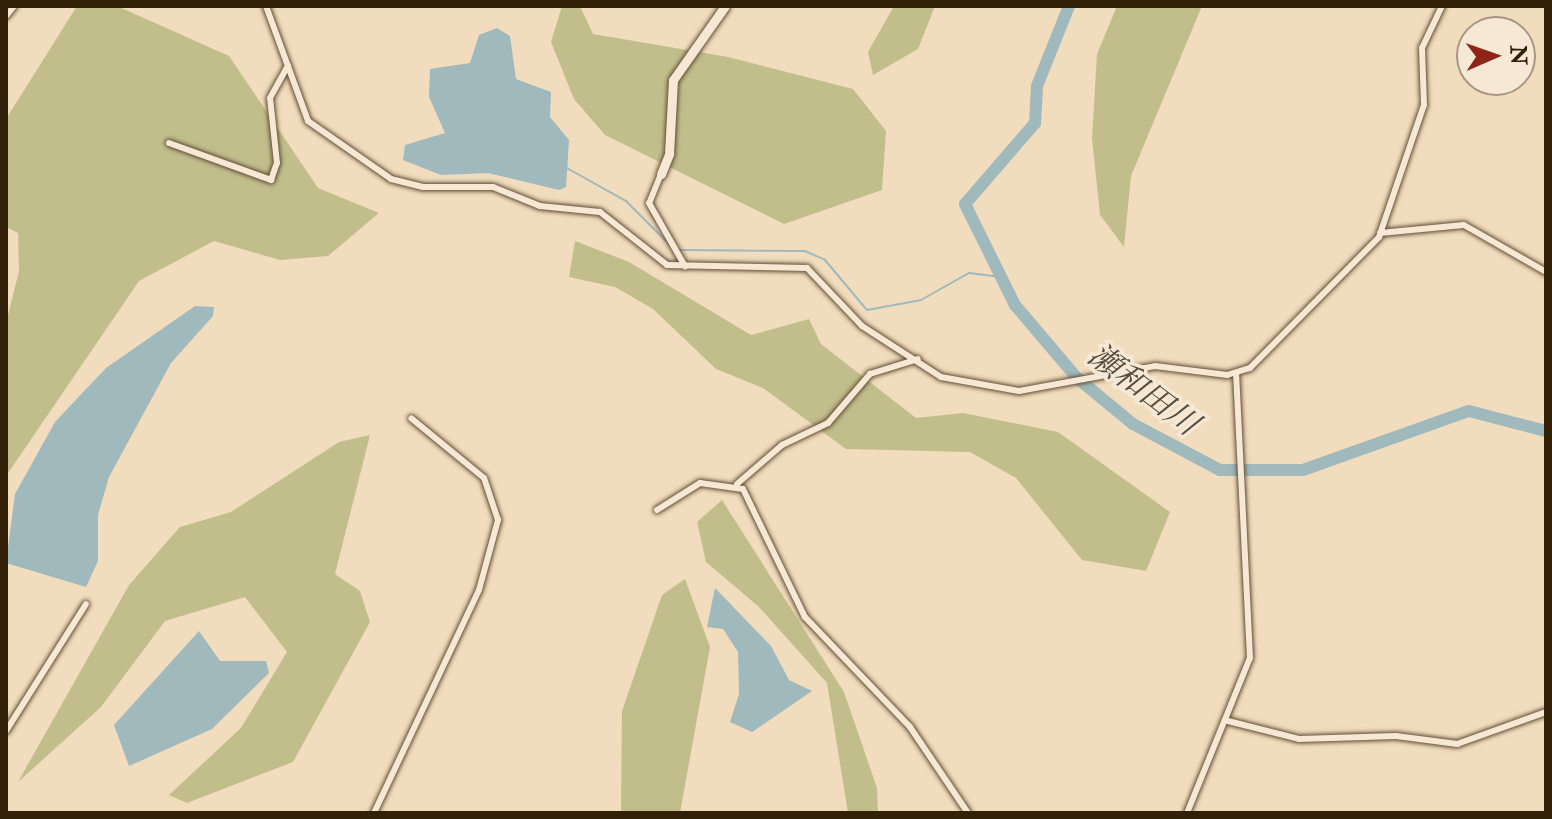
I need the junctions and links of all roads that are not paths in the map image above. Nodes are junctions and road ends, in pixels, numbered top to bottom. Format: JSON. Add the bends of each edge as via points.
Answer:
{"nodes":[{"id":1,"x":14,"y":6,"type":"edge"},
{"id":2,"x":266,"y":6,"type":"edge"},
{"id":3,"x":725,"y":6,"type":"edge"},
{"id":4,"x":1442,"y":6,"type":"edge"},
{"id":5,"x":6,"y":16,"type":"edge"},
{"id":6,"x":288,"y":66,"type":"junction"},
{"id":7,"x":169,"y":143,"type":"dead end"},
{"id":8,"x":661,"y":174,"type":"joint"},
{"id":9,"x":1380,"y":233,"type":"junction"},
{"id":10,"x":685,"y":266,"type":"junction"},
{"id":11,"x":1546,"y":272,"type":"edge"},
{"id":12,"x":918,"y":359,"type":"junction"},
{"id":13,"x":1236,"y":374,"type":"junction"},
{"id":14,"x":411,"y":418,"type":"dead end"},
{"id":15,"x":737,"y":484,"type":"junction"},
{"id":16,"x":657,"y":510,"type":"dead end"},
{"id":17,"x":86,"y":604,"type":"dead end"},
{"id":18,"x":1546,"y":712,"type":"edge"},
{"id":19,"x":1228,"y":721,"type":"junction"},
{"id":20,"x":6,"y":731,"type":"edge"},
{"id":21,"x":374,"y":813,"type":"edge"},
{"id":22,"x":968,"y":813,"type":"edge"},
{"id":23,"x":1187,"y":813,"type":"edge"}],
"edges":[{"from":1,"to":5,"type":"street"},
{"from":2,"to":6,"type":"street"},
{"from":3,"to":8,"type":"street","via":[[673,80],[669,154]]},
{"from":4,"to":9,"type":"street","via":[[1422,48],[1424,105]]},
{"from":6,"to":7,"type":"street","via":[[269,105],[277,163],[271,180]]},
{"from":6,"to":10,"type":"street","via":[[316,130],[391,179],[417,187],[493,187],[540,206],[600,212],[663,263]]},
{"from":8,"to":10,"type":"street","via":[[649,203]]},
{"from":9,"to":11,"type":"street","via":[[1468,226]]},
{"from":9,"to":13,"type":"street"},
{"from":10,"to":12,"type":"street","via":[[807,268],[862,326]]},
{"from":12,"to":13,"type":"street","via":[[950,380],[1019,391],[1161,365]]},
{"from":12,"to":15,"type":"street","via":[[870,374],[828,423],[782,445]]},
{"from":13,"to":19,"type":"street","via":[[1251,651]]},
{"from":14,"to":21,"type":"street","via":[[484,478],[498,520],[479,590]]},
{"from":15,"to":16,"type":"street","via":[[700,483]]},
{"from":15,"to":22,"type":"street","via":[[805,617],[910,727]]},
{"from":17,"to":20,"type":"street"},
{"from":18,"to":19,"type":"street","via":[[1457,744],[1408,736],[1299,739]]},
{"from":19,"to":23,"type":"street"}]}
